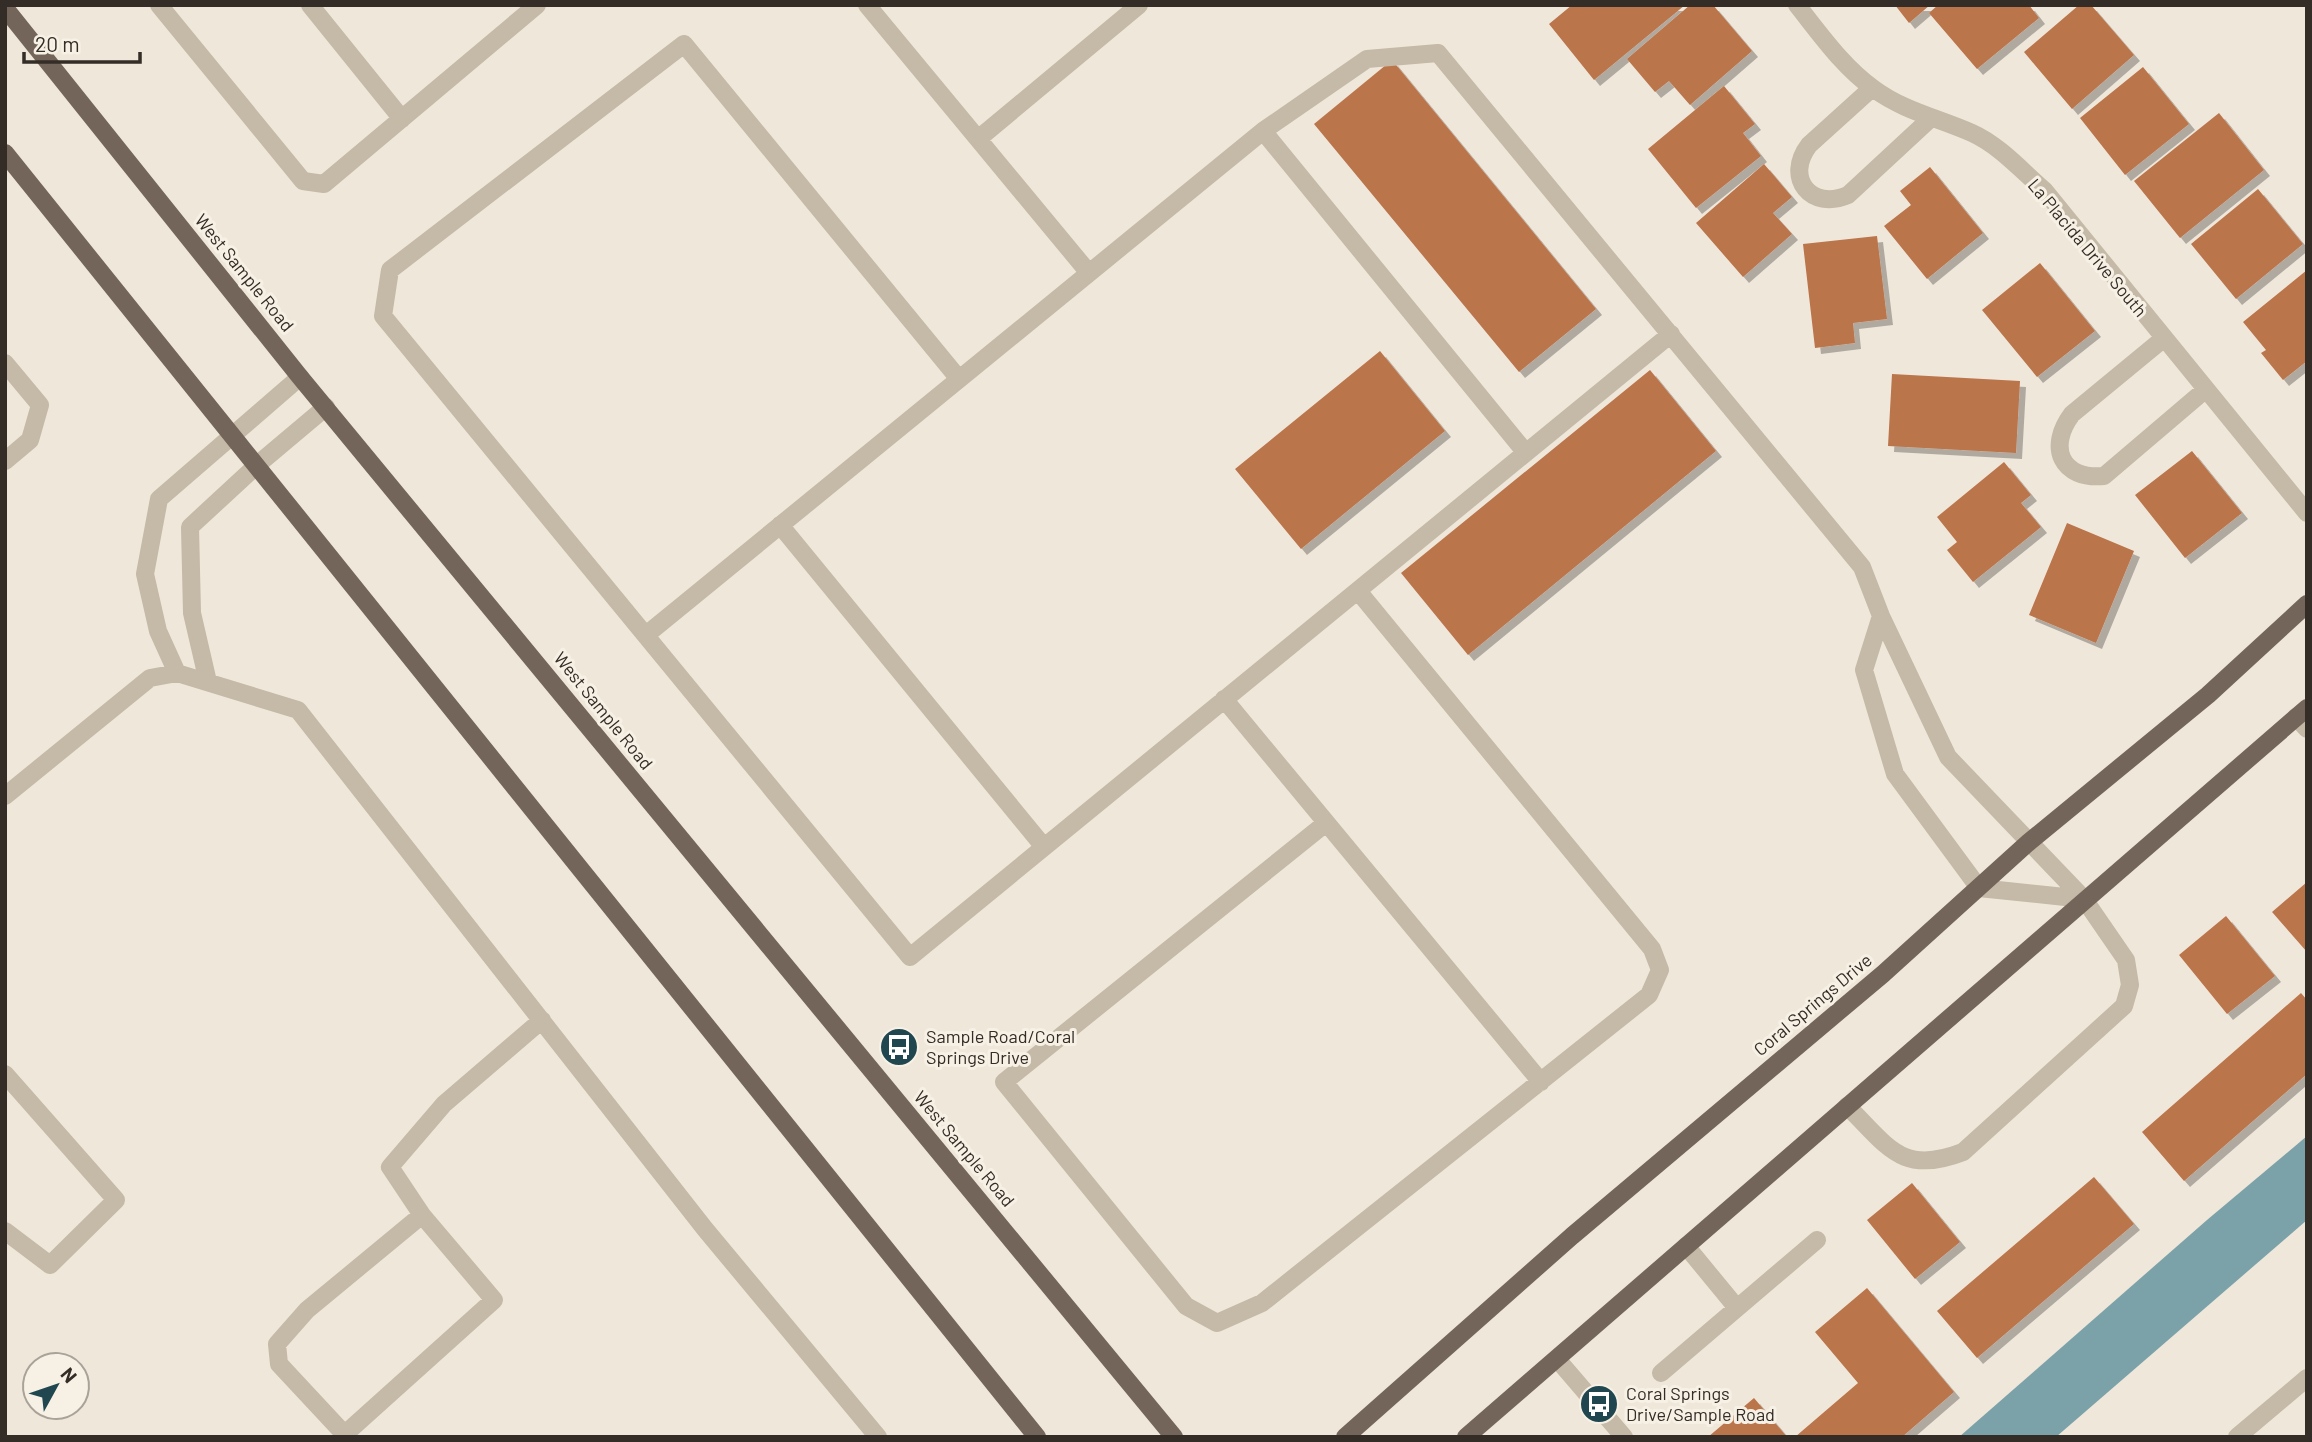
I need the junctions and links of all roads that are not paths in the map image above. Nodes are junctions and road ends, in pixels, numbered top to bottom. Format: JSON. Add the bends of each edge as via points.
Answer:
{"nodes":[{"id":1,"x":159,"y":5,"type":"edge"},
{"id":2,"x":310,"y":5,"type":"edge"},
{"id":3,"x":537,"y":5,"type":"edge"},
{"id":4,"x":867,"y":5,"type":"edge"},
{"id":5,"x":1139,"y":5,"type":"edge"},
{"id":6,"x":1797,"y":5,"type":"edge"},
{"id":7,"x":5,"y":8,"type":"edge"},
{"id":8,"x":1872,"y":88,"type":"junction"},
{"id":9,"x":1930,"y":118,"type":"junction"},
{"id":10,"x":402,"y":119,"type":"junction"},
{"id":11,"x":1263,"y":131,"type":"junction"},
{"id":12,"x":978,"y":139,"type":"junction"},
{"id":13,"x":5,"y":153,"type":"edge"},
{"id":14,"x":1089,"y":273,"type":"junction"},
{"id":15,"x":1671,"y":334,"type":"junction"},
{"id":16,"x":2163,"y":339,"type":"junction"},
{"id":17,"x":5,"y":363,"type":"edge"},
{"id":18,"x":300,"y":377,"type":"junction"},
{"id":19,"x":959,"y":379,"type":"junction"},
{"id":20,"x":2205,"y":390,"type":"junction"},
{"id":21,"x":326,"y":407,"type":"junction"},
{"id":22,"x":233,"y":435,"type":"junction"},
{"id":23,"x":1526,"y":453,"type":"junction"},
{"id":24,"x":5,"y":461,"type":"edge"},
{"id":25,"x":257,"y":465,"type":"junction"},
{"id":26,"x":2307,"y":513,"type":"edge"},
{"id":27,"x":780,"y":525,"type":"junction"},
{"id":28,"x":1358,"y":590,"type":"junction"},
{"id":29,"x":2307,"y":604,"type":"edge"},
{"id":30,"x":1881,"y":616,"type":"junction"},
{"id":31,"x":646,"y":635,"type":"junction"},
{"id":32,"x":177,"y":673,"type":"junction"},
{"id":33,"x":208,"y":682,"type":"junction"},
{"id":34,"x":1224,"y":699,"type":"junction"},
{"id":35,"x":2303,"y":718,"type":"edge"},
{"id":36,"x":5,"y":796,"type":"edge"},
{"id":37,"x":1326,"y":822,"type":"junction"},
{"id":38,"x":2029,"y":842,"type":"junction"},
{"id":39,"x":1044,"y":847,"type":"junction"},
{"id":40,"x":1979,"y":888,"type":"junction"},
{"id":41,"x":2084,"y":900,"type":"junction"},
{"id":42,"x":542,"y":1020,"type":"junction"},
{"id":43,"x":5,"y":1074,"type":"edge"},
{"id":44,"x":1541,"y":1082,"type":"junction"},
{"id":45,"x":1847,"y":1106,"type":"junction"},
{"id":46,"x":422,"y":1215,"type":"junction"},
{"id":47,"x":5,"y":1231,"type":"edge"},
{"id":48,"x":1817,"y":1240,"type":"dead end"},
{"id":49,"x":1686,"y":1246,"type":"junction"},
{"id":50,"x":1737,"y":1308,"type":"junction"},
{"id":51,"x":1556,"y":1359,"type":"junction"},
{"id":52,"x":1661,"y":1373,"type":"dead end"},
{"id":53,"x":2307,"y":1378,"type":"edge"},
{"id":54,"x":346,"y":1435,"type":"edge"},
{"id":55,"x":878,"y":1437,"type":"edge"},
{"id":56,"x":1037,"y":1437,"type":"edge"},
{"id":57,"x":1174,"y":1437,"type":"edge"},
{"id":58,"x":1345,"y":1437,"type":"edge"},
{"id":59,"x":1466,"y":1437,"type":"edge"},
{"id":60,"x":1624,"y":1437,"type":"edge"},
{"id":61,"x":2237,"y":1437,"type":"edge"}],
"edges":[{"from":1,"to":10,"type":"street","via":[[303,181],[324,184]]},
{"from":2,"to":10,"type":"street"},
{"from":3,"to":10,"type":"street"},
{"from":4,"to":12,"type":"street"},
{"from":5,"to":12,"type":"street"},
{"from":6,"to":8,"type":"street","name":"La Placida Drive South","via":[[1838,56]]},
{"from":7,"to":18,"type":"main road","name":"West Sample Road"},
{"from":8,"to":9,"type":"street","name":"La Placida Drive South"},
{"from":8,"to":9,"type":"street","via":[[1801,156],[1799,176],[1814,196],[1837,200],[1848,195]]},
{"from":9,"to":16,"type":"street","name":"La Placida Drive South","via":[[1974,134],[2044,190]]},
{"from":11,"to":14,"type":"street"},
{"from":11,"to":15,"type":"street","via":[[1367,59],[1438,53]]},
{"from":11,"to":23,"type":"street"},
{"from":12,"to":14,"type":"street"},
{"from":13,"to":22,"type":"main road"},
{"from":14,"to":19,"type":"street"},
{"from":15,"to":23,"type":"street"},
{"from":15,"to":30,"type":"street","via":[[1862,568]]},
{"from":16,"to":20,"type":"street","name":"La Placida Drive South"},
{"from":16,"to":20,"type":"street","via":[[2072,414],[2058,443],[2062,458],[2087,478],[2104,476]]},
{"from":17,"to":24,"type":"street","via":[[40,405],[30,440]]},
{"from":18,"to":21,"type":"main road","name":"West Sample Road"},
{"from":18,"to":22,"type":"street"},
{"from":19,"to":27,"type":"street"},
{"from":19,"to":31,"type":"street","via":[[684,44],[390,270],[383,316]]},
{"from":20,"to":26,"type":"street","name":"La Placida Drive South"},
{"from":21,"to":25,"type":"street"},
{"from":21,"to":57,"type":"main road","name":"West Sample Road"},
{"from":22,"to":25,"type":"main road"},
{"from":22,"to":32,"type":"street","via":[[159,499],[145,574],[158,631]]},
{"from":23,"to":28,"type":"street"},
{"from":25,"to":33,"type":"street","via":[[190,527],[192,613]]},
{"from":25,"to":56,"type":"main road"},
{"from":27,"to":31,"type":"street"},
{"from":27,"to":39,"type":"street"},
{"from":28,"to":34,"type":"street"},
{"from":28,"to":44,"type":"street","via":[[1652,949],[1660,970],[1649,995]]},
{"from":29,"to":38,"type":"main road","name":"Coral Springs Drive","via":[[2208,695]]},
{"from":30,"to":38,"type":"street","via":[[1948,757]]},
{"from":30,"to":40,"type":"street","via":[[1864,670],[1895,774]]},
{"from":31,"to":39,"type":"street","via":[[909,957]]},
{"from":32,"to":33,"type":"street"},
{"from":32,"to":36,"type":"street","via":[[150,678]]},
{"from":33,"to":42,"type":"street","via":[[298,710]]},
{"from":34,"to":37,"type":"street"},
{"from":34,"to":39,"type":"street"},
{"from":35,"to":41,"type":"main road"},
{"from":37,"to":44,"type":"street"},
{"from":37,"to":44,"type":"street","via":[[1004,1082],[1185,1307],[1217,1323],[1262,1303]]},
{"from":38,"to":40,"type":"main road","name":"Coral Springs Drive"},
{"from":38,"to":41,"type":"street"},
{"from":40,"to":41,"type":"street"},
{"from":40,"to":58,"type":"main road","name":"Coral Springs Drive"},
{"from":41,"to":45,"type":"main road"},
{"from":41,"to":45,"type":"street","via":[[2126,960],[2130,985],[2124,1006],[1962,1152],[1921,1162],[1897,1155]]},
{"from":42,"to":46,"type":"street","via":[[444,1104],[390,1167]]},
{"from":42,"to":55,"type":"street","via":[[705,1229]]},
{"from":43,"to":47,"type":"street","via":[[116,1200],[50,1265]]},
{"from":45,"to":49,"type":"main road"},
{"from":46,"to":54,"type":"street","via":[[494,1300]]},
{"from":46,"to":54,"type":"street","via":[[307,1310],[277,1344],[279,1364]]},
{"from":48,"to":50,"type":"street"},
{"from":49,"to":50,"type":"street"},
{"from":49,"to":51,"type":"main road"},
{"from":50,"to":52,"type":"street"},
{"from":51,"to":59,"type":"main road"},
{"from":51,"to":60,"type":"street"},
{"from":53,"to":61,"type":"street"}]}
